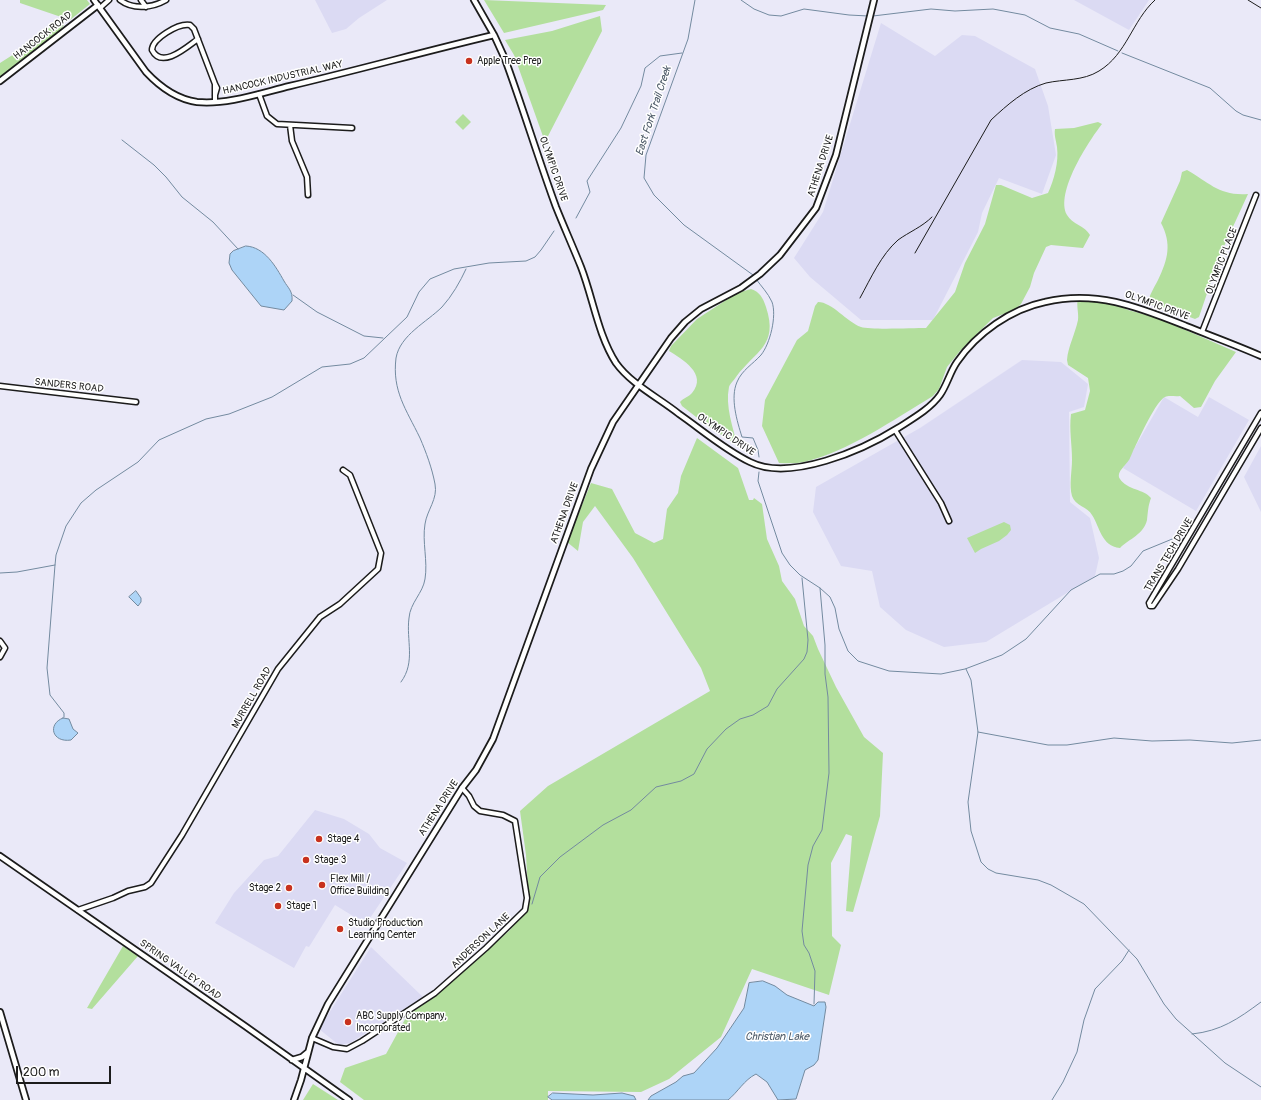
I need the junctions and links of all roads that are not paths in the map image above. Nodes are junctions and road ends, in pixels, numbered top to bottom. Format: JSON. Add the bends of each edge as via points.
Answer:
{"nodes":[{"id":1,"x":94,"y":0,"type":"edge"},
{"id":2,"x":109,"y":0,"type":"edge"},
{"id":3,"x":120,"y":0,"type":"edge"},
{"id":4,"x":141,"y":0,"type":"edge"},
{"id":5,"x":166,"y":0,"type":"edge"},
{"id":6,"x":474,"y":0,"type":"edge"},
{"id":7,"x":874,"y":0,"type":"edge"},
{"id":8,"x":157,"y":2,"type":"edge"},
{"id":9,"x":99,"y":7,"type":"junction"},
{"id":10,"x":146,"y":7,"type":"junction"},
{"id":11,"x":494,"y":35,"type":"junction"},
{"id":12,"x":198,"y":39,"type":"junction"},
{"id":13,"x":0,"y":81,"type":"edge"},
{"id":14,"x":259,"y":94,"type":"junction"},
{"id":15,"x":215,"y":102,"type":"junction"},
{"id":16,"x":290,"y":126,"type":"junction"},
{"id":17,"x":352,"y":128,"type":"dead end"},
{"id":18,"x":308,"y":195,"type":"dead end"},
{"id":19,"x":1256,"y":195,"type":"dead end"},
{"id":20,"x":1202,"y":332,"type":"junction"},
{"id":21,"x":1261,"y":356,"type":"edge"},
{"id":22,"x":638,"y":384,"type":"junction"},
{"id":23,"x":0,"y":386,"type":"edge"},
{"id":24,"x":136,"y":402,"type":"dead end"},
{"id":25,"x":1261,"y":413,"type":"edge"},
{"id":26,"x":1261,"y":428,"type":"edge"},
{"id":27,"x":895,"y":430,"type":"junction"},
{"id":28,"x":343,"y":470,"type":"dead end"},
{"id":29,"x":1218,"y":489,"type":"junction"},
{"id":30,"x":1223,"y":493,"type":"junction"},
{"id":31,"x":949,"y":521,"type":"dead end"},
{"id":32,"x":1195,"y":527,"type":"junction"},
{"id":33,"x":1200,"y":530,"type":"junction"},
{"id":34,"x":1172,"y":565,"type":"junction"},
{"id":35,"x":1178,"y":569,"type":"junction"},
{"id":36,"x":0,"y":641,"type":"edge"},
{"id":37,"x":0,"y":656,"type":"edge"},
{"id":38,"x":462,"y":788,"type":"junction"},
{"id":39,"x":0,"y":856,"type":"edge"},
{"id":40,"x":78,"y":910,"type":"junction"},
{"id":41,"x":0,"y":1012,"type":"edge"},
{"id":42,"x":312,"y":1038,"type":"junction"},
{"id":43,"x":309,"y":1050,"type":"junction"},
{"id":44,"x":292,"y":1060,"type":"junction"},
{"id":45,"x":304,"y":1069,"type":"junction"},
{"id":46,"x":316,"y":1077,"type":"junction"},
{"id":47,"x":301,"y":1080,"type":"junction"},
{"id":48,"x":26,"y":1100,"type":"edge"},
{"id":49,"x":294,"y":1100,"type":"edge"},
{"id":50,"x":348,"y":1100,"type":"edge"}],
"edges":[{"from":1,"to":9,"type":"street","name":"HANCOCK INDUSTRIAL WAY"},
{"from":2,"to":9,"type":"street"},
{"from":3,"to":10,"type":"street","via":[[129,5]]},
{"from":4,"to":10,"type":"street"},
{"from":5,"to":8,"type":"street"},
{"from":6,"to":11,"type":"street","name":"OLYMPIC DRIVE"},
{"from":7,"to":22,"type":"street","name":"ATHENA DRIVE","via":[[836,155],[816,208],[780,255],[760,274],[741,288],[701,309],[685,322]]},
{"from":8,"to":10,"type":"street"},
{"from":9,"to":13,"type":"street","name":"HANCOCK ROAD"},
{"from":9,"to":15,"type":"street","name":"HANCOCK INDUSTRIAL WAY","via":[[156,83],[186,100]]},
{"from":11,"to":14,"type":"street","name":"HANCOCK INDUSTRIAL WAY"},
{"from":11,"to":22,"type":"street","name":"OLYMPIC DRIVE","via":[[510,71],[557,208],[582,268],[608,348],[621,369]]},
{"from":12,"to":12,"type":"street","via":[[192,27],[181,24],[155,42],[152,50],[161,57],[171,58]]},
{"from":12,"to":15,"type":"street","via":[[217,88]]},
{"from":14,"to":15,"type":"street","name":"HANCOCK INDUSTRIAL WAY"},
{"from":14,"to":16,"type":"street","via":[[266,116],[277,124]]},
{"from":16,"to":17,"type":"street"},
{"from":16,"to":18,"type":"street","via":[[292,141],[307,177]]},
{"from":19,"to":20,"type":"street","name":"OLYMPIC PLACE"},
{"from":20,"to":21,"type":"street","name":"OLYMPIC DRIVE"},
{"from":20,"to":27,"type":"street","name":"OLYMPIC DRIVE","via":[[1117,301],[1073,298],[1048,301],[1029,307],[1007,316],[980,338],[958,360],[939,397]]},
{"from":22,"to":27,"type":"street","name":"OLYMPIC DRIVE","via":[[729,450],[752,464],[770,468],[791,470],[815,464],[851,451]]},
{"from":22,"to":38,"type":"street","name":"ATHENA DRIVE","via":[[613,422],[597,454],[495,732],[476,770]]},
{"from":23,"to":24,"type":"street","name":"SANDERS ROAD"},
{"from":25,"to":29,"type":"street","name":"TRANS TECH DRIVE"},
{"from":26,"to":30,"type":"street","name":"TRANS TECH DRIVE"},
{"from":27,"to":31,"type":"street","via":[[941,503]]},
{"from":28,"to":40,"type":"street","name":"MURRELL ROAD","via":[[350,475],[381,553],[378,569],[340,604],[320,617],[278,669],[182,836],[151,883]]},
{"from":29,"to":30,"type":"street"},
{"from":29,"to":32,"type":"street","name":"TRANS TECH DRIVE"},
{"from":30,"to":33,"type":"street","name":"TRANS TECH DRIVE"},
{"from":32,"to":33,"type":"street"},
{"from":32,"to":34,"type":"street","name":"TRANS TECH DRIVE"},
{"from":33,"to":35,"type":"street","name":"TRANS TECH DRIVE"},
{"from":34,"to":35,"type":"street"},
{"from":34,"to":35,"type":"street","name":"TRANS TECH DRIVE","via":[[1150,606],[1153,606]]},
{"from":36,"to":37,"type":"street","via":[[5,648]]},
{"from":38,"to":42,"type":"street","name":"ATHENA DRIVE","via":[[342,978]]},
{"from":38,"to":42,"type":"street","name":"ANDERSON LANE","via":[[480,811],[503,814],[515,821],[527,898],[525,910],[435,993],[362,1041],[347,1049],[333,1047]]},
{"from":39,"to":40,"type":"street","name":"SPRING VALLEY ROAD"},
{"from":40,"to":44,"type":"street","name":"SPRING VALLEY ROAD"},
{"from":41,"to":48,"type":"street"},
{"from":42,"to":43,"type":"street","name":"ATHENA DRIVE"},
{"from":43,"to":44,"type":"street","via":[[302,1057]]},
{"from":43,"to":45,"type":"street","name":"ATHENA DRIVE"},
{"from":44,"to":45,"type":"street","name":"SPRING VALLEY ROAD"},
{"from":45,"to":46,"type":"street","name":"SPRING VALLEY ROAD"},
{"from":45,"to":47,"type":"street","name":"ATHENA DRIVE"},
{"from":46,"to":47,"type":"street"},
{"from":46,"to":50,"type":"street","name":"SPRING VALLEY ROAD"},
{"from":47,"to":49,"type":"street","name":"ATHENA DRIVE"}]}
